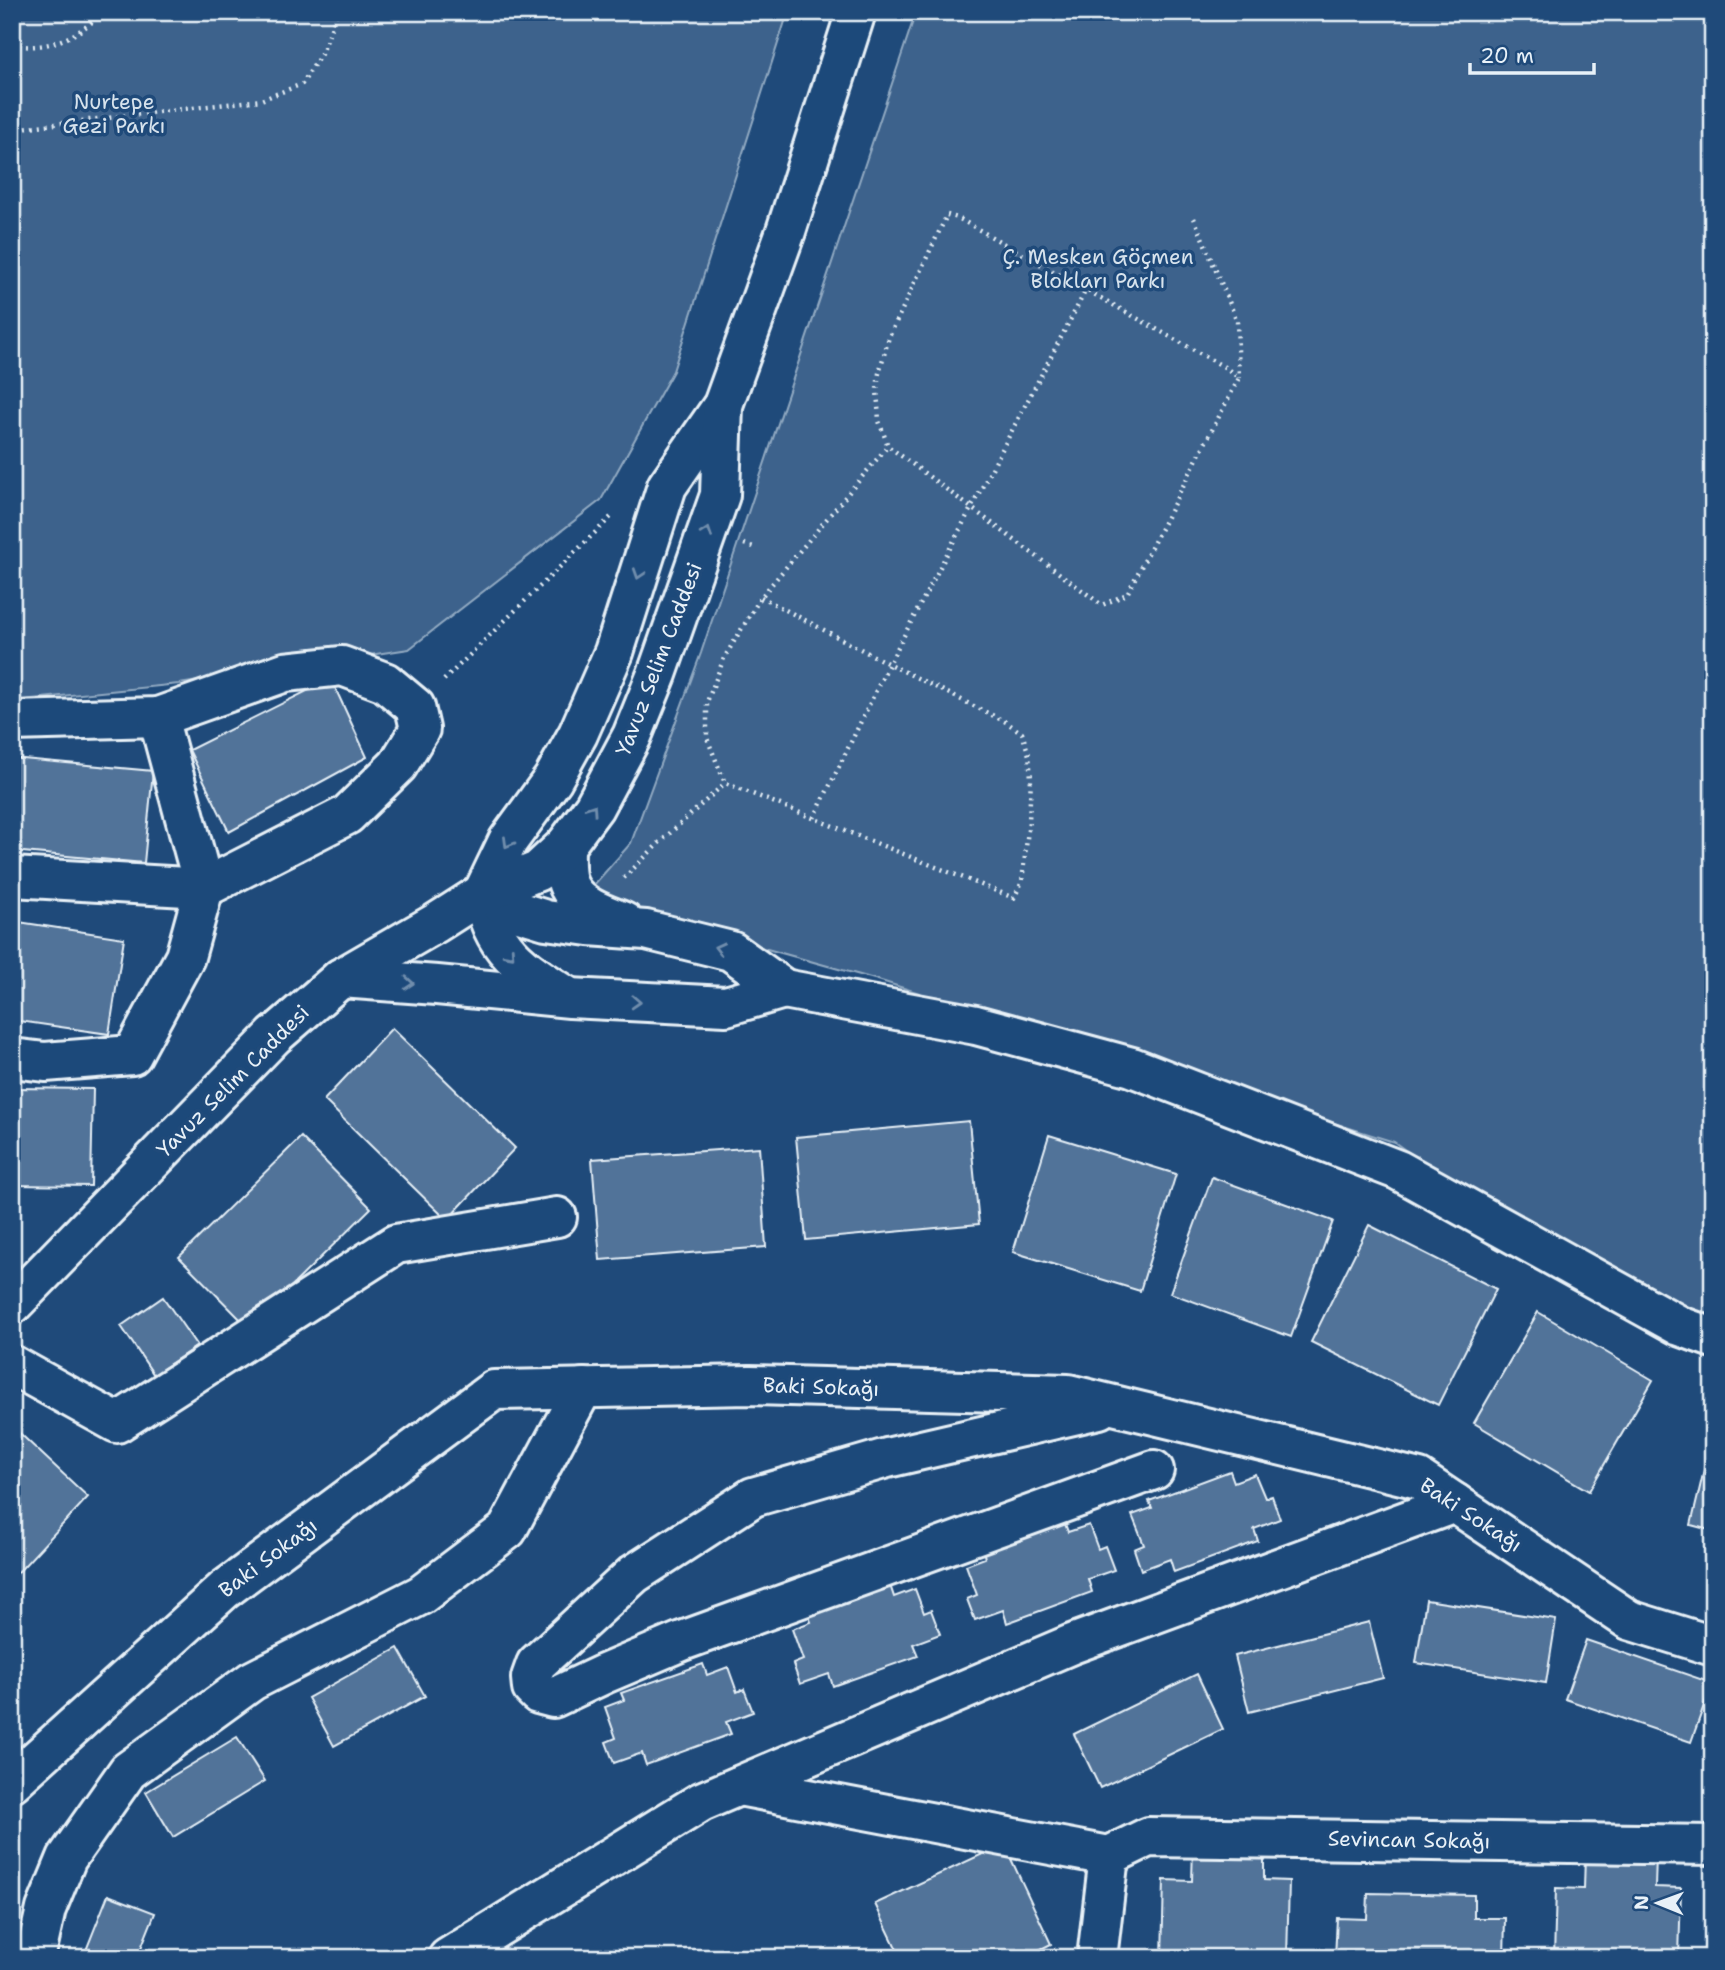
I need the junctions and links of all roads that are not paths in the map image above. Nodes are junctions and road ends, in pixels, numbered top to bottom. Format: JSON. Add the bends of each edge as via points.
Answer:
{"nodes":[{"id":1,"x":856,"y":12,"type":"edge"},
{"id":2,"x":723,"y":405,"type":"junction"},
{"id":3,"x":158,"y":717,"type":"junction"},
{"id":4,"x":12,"y":721,"type":"edge"},
{"id":5,"x":565,"y":846,"type":"junction"},
{"id":6,"x":12,"y":877,"type":"edge"},
{"id":7,"x":204,"y":888,"type":"junction"},
{"id":8,"x":483,"y":893,"type":"junction"},
{"id":9,"x":646,"y":930,"type":"junction"},
{"id":10,"x":341,"y":978,"type":"junction"},
{"id":11,"x":784,"y":989,"type":"junction"},
{"id":12,"x":570,"y":998,"type":"junction"},
{"id":13,"x":12,"y":1058,"type":"edge"},
{"id":14,"x":557,"y":1217,"type":"dead end"},
{"id":15,"x":12,"y":1305,"type":"edge"},
{"id":16,"x":1713,"y":1338,"type":"edge"},
{"id":17,"x":12,"y":1365,"type":"edge"},
{"id":18,"x":583,"y":1388,"type":"junction"},
{"id":19,"x":1116,"y":1405,"type":"junction"},
{"id":20,"x":1154,"y":1470,"type":"dead end"},
{"id":21,"x":1455,"y":1503,"type":"junction"},
{"id":22,"x":1713,"y":1646,"type":"edge"},
{"id":23,"x":12,"y":1782,"type":"edge"},
{"id":24,"x":739,"y":1786,"type":"junction"},
{"id":25,"x":1713,"y":1845,"type":"edge"},
{"id":26,"x":1109,"y":1856,"type":"junction"},
{"id":27,"x":34,"y":1958,"type":"edge"},
{"id":28,"x":448,"y":1958,"type":"edge"},
{"id":29,"x":1097,"y":1958,"type":"edge"}],
"edges":[{"from":1,"to":2,"type":"street","name":"Yavuz Selim Caddesi","via":[[786,231]]},
{"from":5,"to":2,"type":"street","name":"Yavuz Selim Caddesi","one_way":true,"via":[[594,807],[632,736],[657,674],[720,495]]},
{"from":2,"to":8,"type":"street","name":"Yavuz Selim Caddesi","one_way":true,"via":[[667,486],[614,652],[578,734],[553,779],[508,841]]},
{"from":3,"to":4,"type":"street"},
{"from":3,"to":7,"type":"street"},
{"from":3,"to":7,"type":"street","via":[[285,672],[342,666],[385,682],[415,707],[420,729],[398,765],[347,815]]},
{"from":5,"to":8,"type":"street","name":"Yavuz Selim Caddesi","via":[[538,871]]},
{"from":5,"to":9,"type":"street","via":[[565,873],[571,890],[602,913]]},
{"from":6,"to":7,"type":"street"},
{"from":7,"to":13,"type":"street","via":[[184,957],[132,1055],[45,1062]]},
{"from":8,"to":9,"type":"street","via":[[513,910],[546,920]]},
{"from":8,"to":10,"type":"street","name":"Yavuz Selim Caddesi"},
{"from":8,"to":12,"type":"street","one_way":true,"via":[[485,913],[500,942],[523,968]]},
{"from":11,"to":9,"type":"street","one_way":true,"via":[[732,951]]},
{"from":10,"to":12,"type":"street","one_way":true},
{"from":10,"to":15,"type":"street","name":"Yavuz Selim Caddesi","via":[[274,1036]]},
{"from":12,"to":11,"type":"street","one_way":true,"via":[[726,1006]]},
{"from":11,"to":16,"type":"street","via":[[976,1026],[1132,1067],[1398,1170],[1680,1326]]},
{"from":14,"to":17,"type":"street","via":[[396,1244],[117,1423]]},
{"from":18,"to":19,"type":"street","name":"Baki Sokağı","via":[[750,1385],[1068,1394]]},
{"from":18,"to":23,"type":"street","name":"Baki Sokağı","via":[[494,1390],[224,1590]]},
{"from":18,"to":27,"type":"street","via":[[507,1530],[421,1595],[252,1681],[128,1772],[67,1858],[46,1909]]},
{"from":19,"to":20,"type":"street","via":[[887,1458],[752,1497],[634,1574],[536,1664],[532,1688],[538,1695],[553,1698],[682,1641]]},
{"from":19,"to":21,"type":"street","name":"Baki Sokağı","via":[[1419,1479]]},
{"from":21,"to":22,"type":"street","name":"Baki Sokağı","via":[[1629,1620]]},
{"from":21,"to":24,"type":"street","via":[[1072,1644]]},
{"from":24,"to":26,"type":"street"},
{"from":24,"to":28,"type":"street","via":[[701,1802]]},
{"from":25,"to":26,"type":"street","name":"Sevincan Sokağı","via":[[1148,1837]]},
{"from":26,"to":29,"type":"street"}]}
